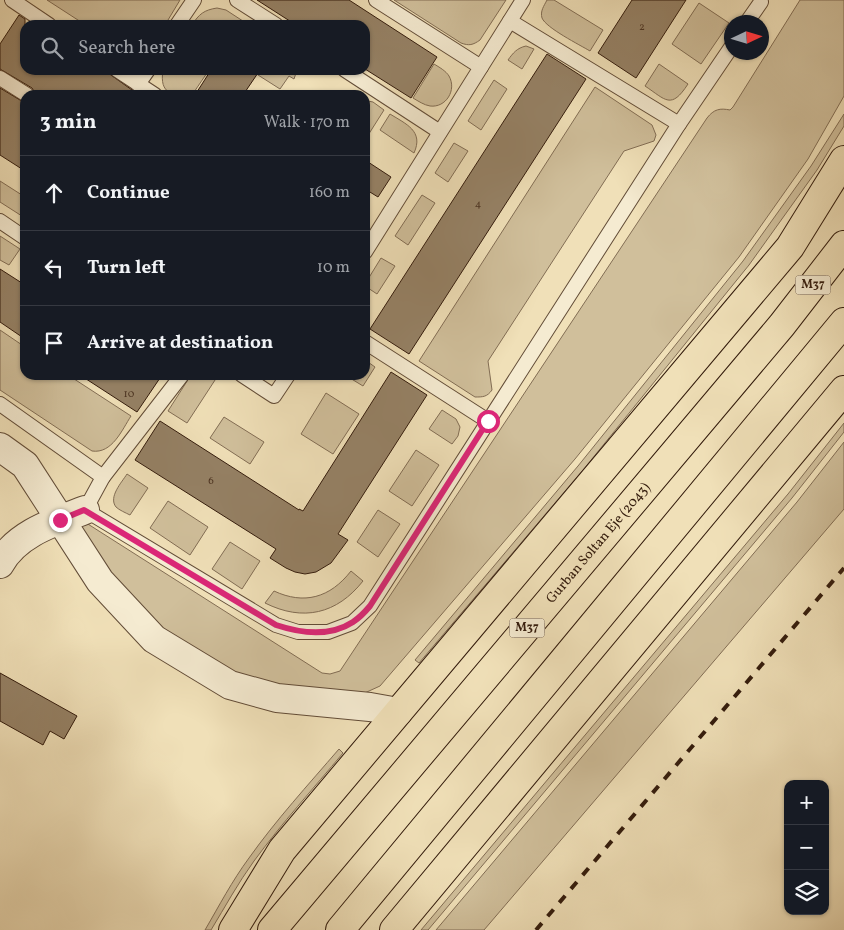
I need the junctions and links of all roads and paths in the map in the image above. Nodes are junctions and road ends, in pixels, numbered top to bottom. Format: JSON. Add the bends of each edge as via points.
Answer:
{"nodes":[{"id":1,"x":12,"y":0,"type":"edge"},
{"id":2,"x":194,"y":0,"type":"edge"},
{"id":3,"x":237,"y":0,"type":"edge"},
{"id":4,"x":376,"y":0,"type":"edge"},
{"id":5,"x":523,"y":0,"type":"edge"},
{"id":6,"x":761,"y":2,"type":"dead end"},
{"id":7,"x":752,"y":15,"type":"edge"},
{"id":8,"x":42,"y":20,"type":"edge"},
{"id":9,"x":180,"y":20,"type":"edge"},
{"id":10,"x":268,"y":20,"type":"edge"},
{"id":11,"x":510,"y":21,"type":"junction"},
{"id":12,"x":724,"y":58,"type":"edge"},
{"id":13,"x":481,"y":67,"type":"junction"},
{"id":14,"x":124,"y":75,"type":"edge"},
{"id":15,"x":144,"y":75,"type":"edge"},
{"id":16,"x":353,"y":75,"type":"edge"},
{"id":17,"x":0,"y":78,"type":"edge"},
{"id":18,"x":138,"y":84,"type":"junction"},
{"id":19,"x":147,"y":90,"type":"edge"},
{"id":20,"x":20,"y":91,"type":"edge"},
{"id":21,"x":679,"y":124,"type":"junction"},
{"id":22,"x":440,"y":132,"type":"junction"},
{"id":23,"x":844,"y":160,"type":"edge"},
{"id":24,"x":0,"y":222,"type":"edge"},
{"id":25,"x":20,"y":235,"type":"edge"},
{"id":26,"x":370,"y":235,"type":"edge"},
{"id":27,"x":844,"y":245,"type":"edge"},
{"id":28,"x":844,"y":322,"type":"edge"},
{"id":29,"x":370,"y":345,"type":"edge"},
{"id":30,"x":178,"y":380,"type":"edge"},
{"id":31,"x":250,"y":380,"type":"edge"},
{"id":32,"x":285,"y":380,"type":"edge"},
{"id":33,"x":844,"y":390,"type":"edge"},
{"id":34,"x":0,"y":404,"type":"edge"},
{"id":35,"x":488,"y":421,"type":"junction"},
{"id":36,"x":0,"y":447,"type":"edge"},
{"id":37,"x":103,"y":477,"type":"junction"},
{"id":38,"x":61,"y":520,"type":"junction"},
{"id":39,"x":0,"y":564,"type":"edge"},
{"id":40,"x":398,"y":712,"type":"junction"},
{"id":41,"x":233,"y":930,"type":"edge"},
{"id":42,"x":272,"y":930,"type":"edge"},
{"id":43,"x":340,"y":930,"type":"edge"},
{"id":44,"x":394,"y":930,"type":"edge"}],
"edges":[{"from":1,"to":8,"type":"lane"},
{"from":2,"to":9,"type":"lane"},
{"from":3,"to":10,"type":"lane"},
{"from":4,"to":13,"type":"lane"},
{"from":5,"to":11,"type":"lane"},
{"from":6,"to":7,"type":"lane"},
{"from":11,"to":13,"type":"lane"},
{"from":11,"to":21,"type":"lane"},
{"from":12,"to":21,"type":"lane"},
{"from":13,"to":22,"type":"lane"},
{"from":14,"to":18,"type":"lane"},
{"from":15,"to":18,"type":"lane"},
{"from":16,"to":22,"type":"lane"},
{"from":17,"to":20,"type":"lane"},
{"from":18,"to":19,"type":"lane"},
{"from":21,"to":35,"type":"lane"},
{"from":22,"to":26,"type":"lane"},
{"from":23,"to":40,"type":"highway","via":[[790,247]]},
{"from":24,"to":25,"type":"lane"},
{"from":27,"to":42,"type":"highway","name":"Gurban Soltan Eje (2043)","number":"M37","via":[[782,325]]},
{"from":28,"to":43,"type":"highway"},
{"from":29,"to":35,"type":"lane"},
{"from":30,"to":37,"type":"lane"},
{"from":31,"to":32,"type":"lane","via":[[274,396]]},
{"from":33,"to":44,"type":"highway"},
{"from":34,"to":37,"type":"lane"},
{"from":35,"to":38,"type":"lane","via":[[370,606],[352,623],[328,632],[298,632],[276,625]]},
{"from":36,"to":38,"type":"street","via":[[25,465]]},
{"from":37,"to":38,"type":"lane"},
{"from":38,"to":39,"type":"street","via":[[7,552]]},
{"from":38,"to":40,"type":"street","via":[[100,581],[154,639],[230,685],[276,698]]},
{"from":40,"to":41,"type":"highway","via":[[282,850]]}]}
